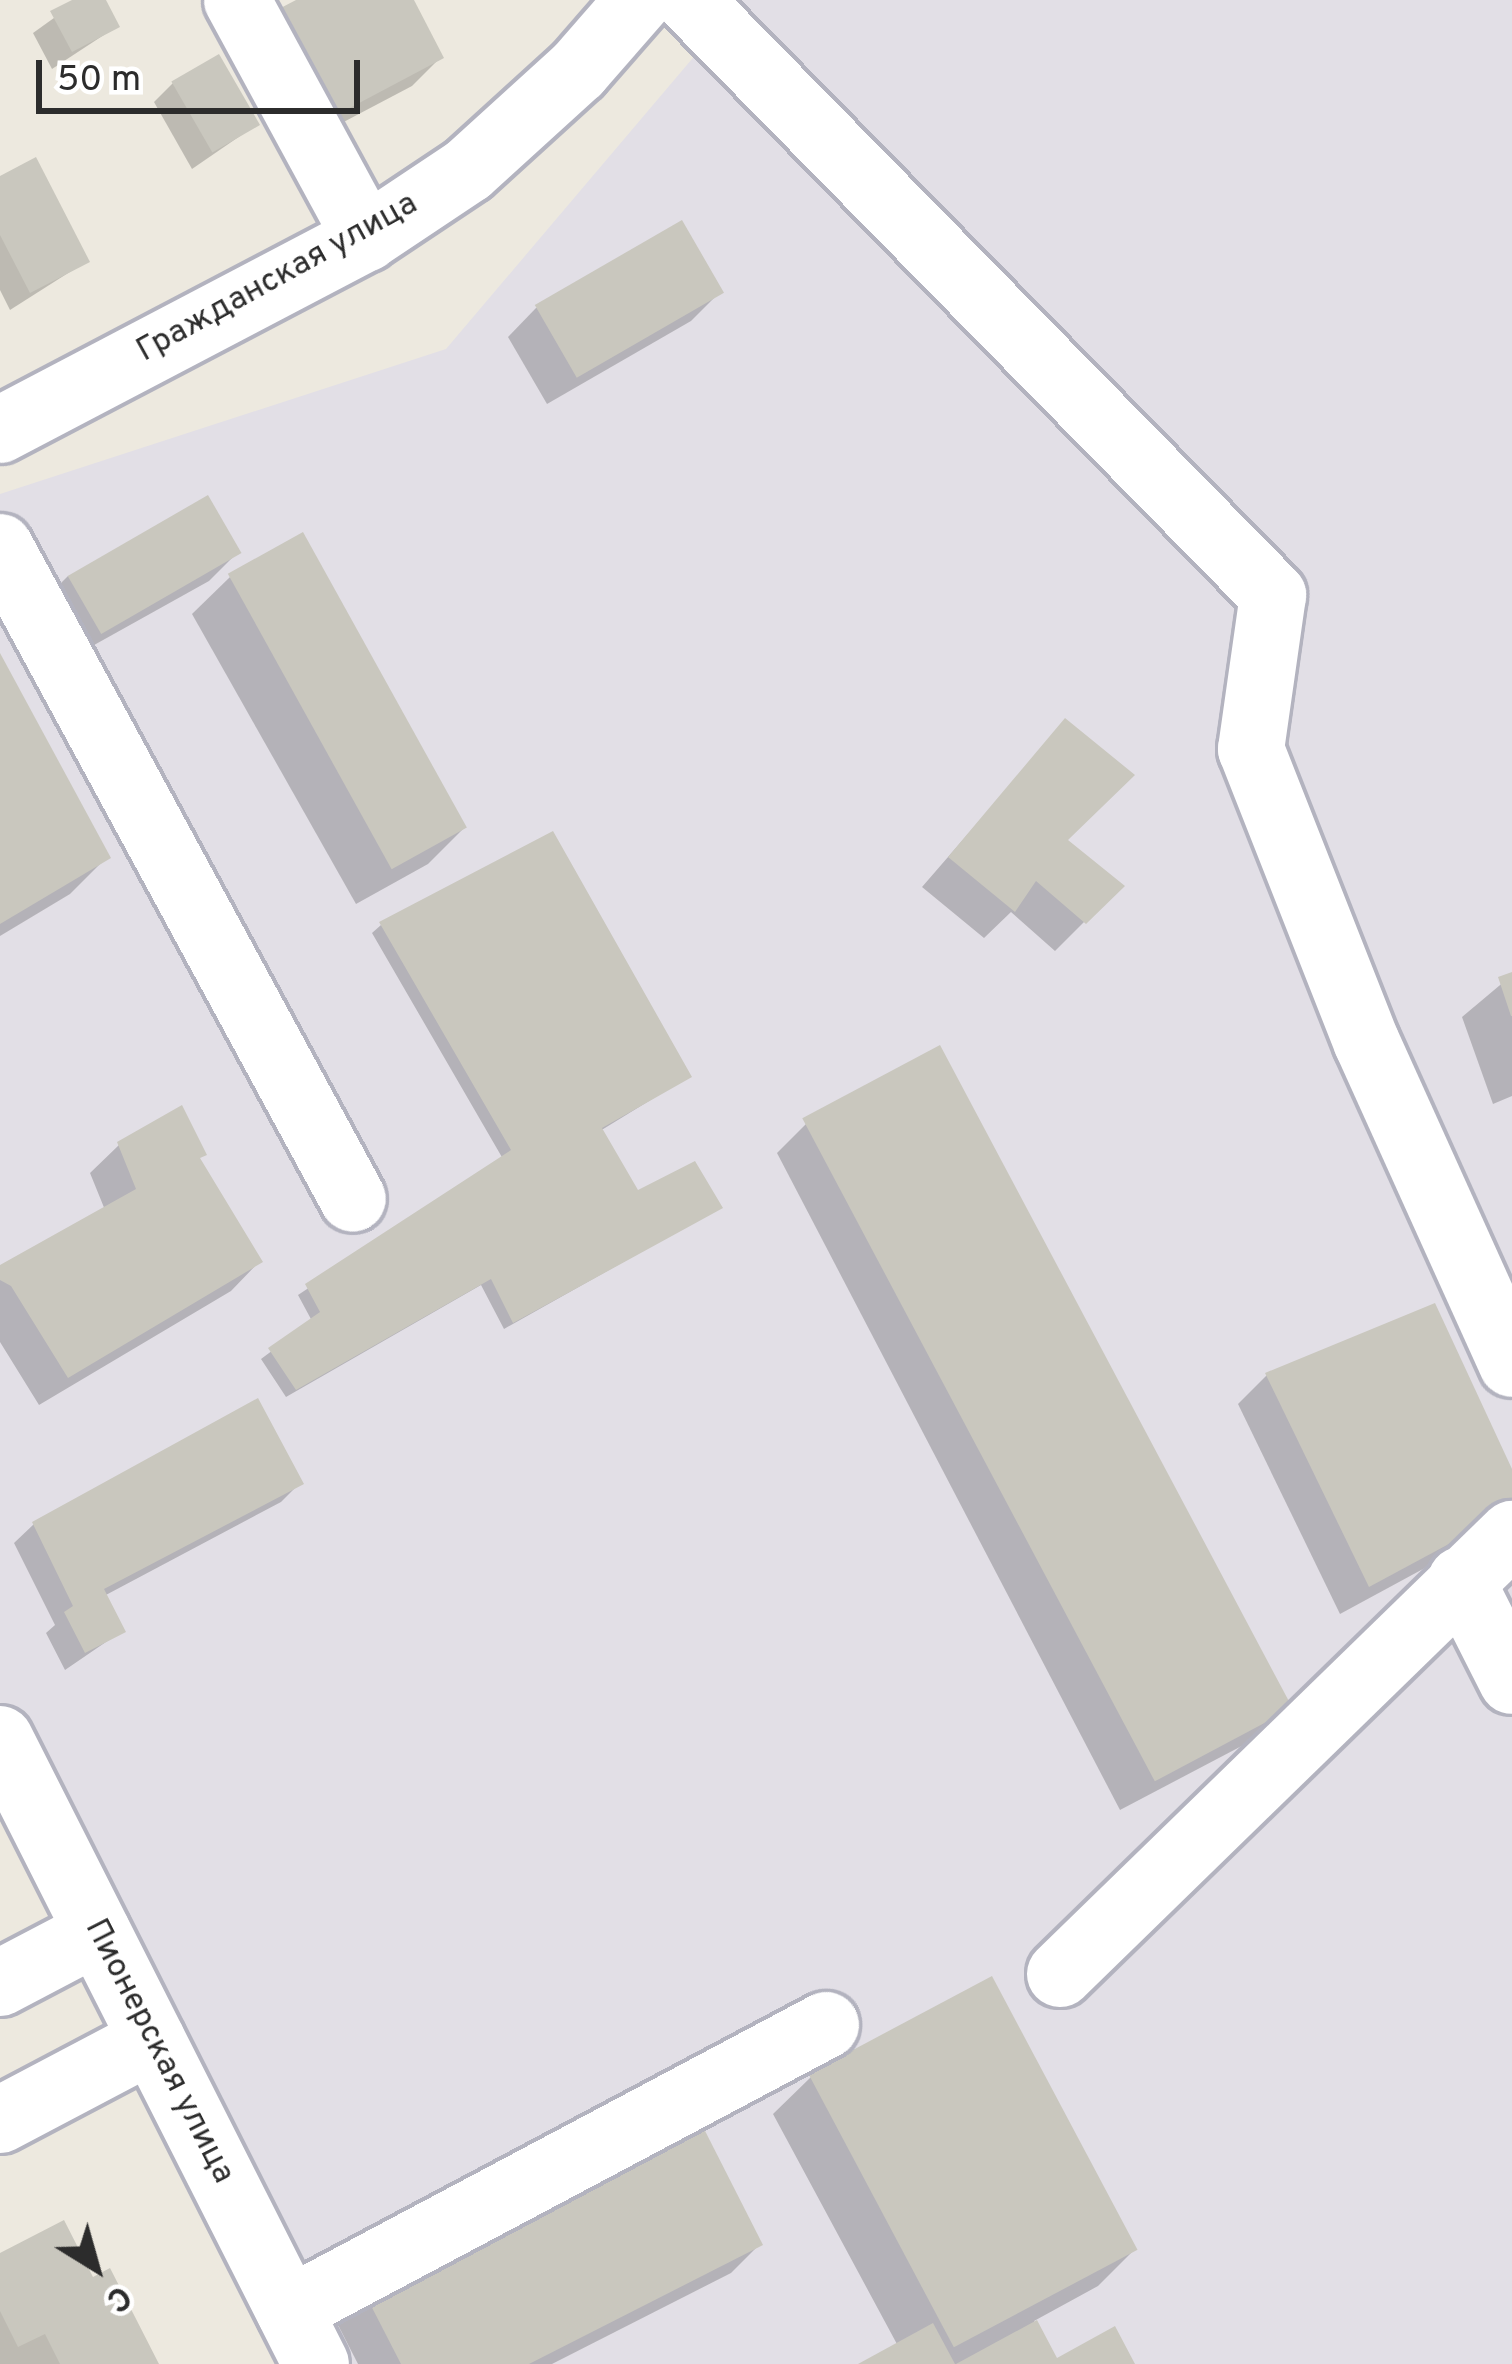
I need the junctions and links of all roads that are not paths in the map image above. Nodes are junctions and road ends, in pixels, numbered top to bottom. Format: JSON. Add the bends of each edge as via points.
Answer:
{"nodes":[{"id":1,"x":238,"y":0,"type":"edge"},
{"id":2,"x":639,"y":0,"type":"edge"},
{"id":3,"x":689,"y":0,"type":"edge"},
{"id":4,"x":366,"y":238,"type":"junction"},
{"id":5,"x":0,"y":430,"type":"edge"},
{"id":6,"x":0,"y":547,"type":"edge"},
{"id":7,"x":353,"y":1198,"type":"dead end"},
{"id":8,"x":1512,"y":1364,"type":"edge"},
{"id":9,"x":1512,"y":1534,"type":"edge"},
{"id":10,"x":1461,"y":1580,"type":"junction"},
{"id":11,"x":1512,"y":1681,"type":"edge"},
{"id":12,"x":0,"y":1739,"type":"edge"},
{"id":13,"x":97,"y":1932,"type":"junction"},
{"id":14,"x":1060,"y":1974,"type":"dead end"},
{"id":15,"x":0,"y":1983,"type":"edge"},
{"id":16,"x":826,"y":2025,"type":"dead end"},
{"id":17,"x":152,"y":2040,"type":"junction"},
{"id":18,"x":0,"y":2120,"type":"edge"},
{"id":19,"x":302,"y":2337,"type":"edge"}],
"edges":[{"from":1,"to":4,"type":"street"},
{"from":2,"to":4,"type":"street","name":"Гражданская улица","via":[[578,70],[468,170]]},
{"from":3,"to":8,"type":"street","via":[[1273,595],[1251,749],[1367,1043]]},
{"from":4,"to":5,"type":"street","name":"Гражданская улица"},
{"from":6,"to":7,"type":"street"},
{"from":9,"to":10,"type":"street"},
{"from":10,"to":11,"type":"street"},
{"from":10,"to":14,"type":"street"},
{"from":12,"to":13,"type":"street","name":"Пионерская улица"},
{"from":13,"to":15,"type":"street"},
{"from":13,"to":17,"type":"street","name":"Пионерская улица"},
{"from":16,"to":19,"type":"street"},
{"from":17,"to":18,"type":"street"},
{"from":17,"to":19,"type":"street","name":"Пионерская улица"}]}
